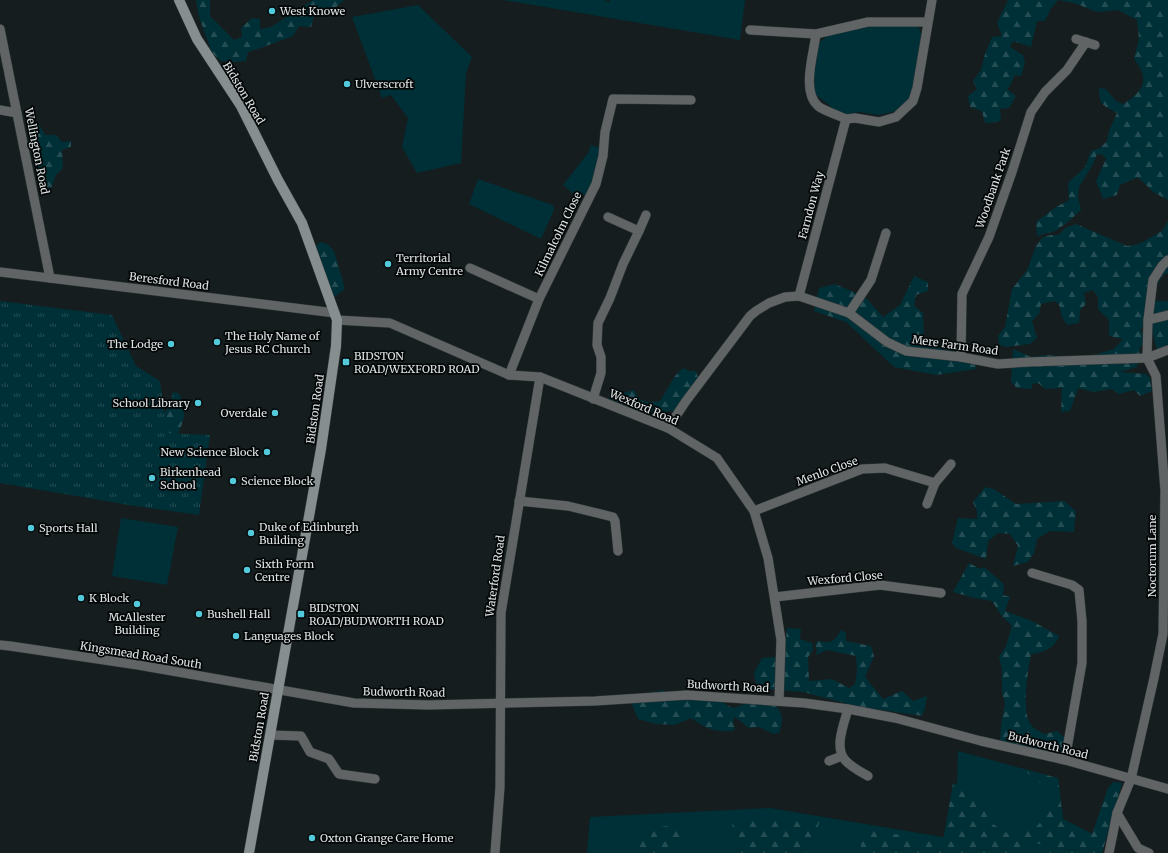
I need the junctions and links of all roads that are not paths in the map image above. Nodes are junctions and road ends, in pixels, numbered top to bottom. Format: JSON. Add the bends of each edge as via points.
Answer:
{"nodes":[{"id":1,"x":179,"y":0,"type":"edge"},
{"id":2,"x":932,"y":0,"type":"edge"},
{"id":3,"x":928,"y":22,"type":"junction"},
{"id":4,"x":0,"y":29,"type":"edge"},
{"id":5,"x":750,"y":30,"type":"dead end"},
{"id":6,"x":816,"y":34,"type":"junction"},
{"id":7,"x":1076,"y":39,"type":"dead end"},
{"id":8,"x":691,"y":100,"type":"dead end"},
{"id":9,"x":0,"y":110,"type":"edge"},
{"id":10,"x":17,"y":113,"type":"junction"},
{"id":11,"x":846,"y":119,"type":"junction"},
{"id":12,"x":646,"y":215,"type":"dead end"},
{"id":13,"x":608,"y":217,"type":"dead end"},
{"id":14,"x":639,"y":230,"type":"junction"},
{"id":15,"x":886,"y":233,"type":"dead end"},
{"id":16,"x":1168,"y":260,"type":"edge"},
{"id":17,"x":470,"y":268,"type":"dead end"},
{"id":18,"x":0,"y":272,"type":"edge"},
{"id":19,"x":50,"y":278,"type":"junction"},
{"id":20,"x":799,"y":296,"type":"junction"},
{"id":21,"x":539,"y":299,"type":"junction"},
{"id":22,"x":849,"y":314,"type":"junction"},
{"id":23,"x":1168,"y":315,"type":"edge"},
{"id":24,"x":336,"y":317,"type":"junction"},
{"id":25,"x":1148,"y":320,"type":"junction"},
{"id":26,"x":1168,"y":350,"type":"edge"},
{"id":27,"x":960,"y":357,"type":"junction"},
{"id":28,"x":1147,"y":358,"type":"junction"},
{"id":29,"x":509,"y":375,"type":"junction"},
{"id":30,"x":540,"y":377,"type":"junction"},
{"id":31,"x":593,"y":399,"type":"junction"},
{"id":32,"x":668,"y":428,"type":"junction"},
{"id":33,"x":951,"y":464,"type":"dead end"},
{"id":34,"x":935,"y":483,"type":"junction"},
{"id":35,"x":519,"y":501,"type":"junction"},
{"id":36,"x":927,"y":504,"type":"dead end"},
{"id":37,"x":754,"y":511,"type":"junction"},
{"id":38,"x":618,"y":551,"type":"dead end"},
{"id":39,"x":1032,"y":573,"type":"dead end"},
{"id":40,"x":941,"y":593,"type":"dead end"},
{"id":41,"x":775,"y":597,"type":"junction"},
{"id":42,"x":0,"y":646,"type":"edge"},
{"id":43,"x":278,"y":690,"type":"junction"},
{"id":44,"x":779,"y":701,"type":"junction"},
{"id":45,"x":500,"y":703,"type":"junction"},
{"id":46,"x":848,"y":709,"type":"junction"},
{"id":47,"x":270,"y":735,"type":"junction"},
{"id":48,"x":842,"y":756,"type":"junction"},
{"id":49,"x":1064,"y":760,"type":"junction"},
{"id":50,"x":829,"y":761,"type":"dead end"},
{"id":51,"x":868,"y":776,"type":"dead end"},
{"id":52,"x":375,"y":778,"type":"dead end"},
{"id":53,"x":1131,"y":779,"type":"junction"},
{"id":54,"x":1168,"y":789,"type":"edge"},
{"id":55,"x":1117,"y":813,"type":"junction"},
{"id":56,"x":249,"y":853,"type":"edge"},
{"id":57,"x":495,"y":853,"type":"edge"},
{"id":58,"x":1109,"y":853,"type":"edge"},
{"id":59,"x":1149,"y":853,"type":"edge"}],
"edges":[{"from":1,"to":24,"type":"main road","name":"Bidston Road","via":[[197,38],[241,106],[302,223]]},
{"from":2,"to":3,"type":"street"},
{"from":3,"to":6,"type":"street","via":[[868,22]]},
{"from":3,"to":11,"type":"street","via":[[913,101],[896,117],[879,122]]},
{"from":4,"to":10,"type":"street","name":"Wellington Road"},
{"from":5,"to":6,"type":"street"},
{"from":6,"to":11,"type":"street","via":[[809,77],[813,100],[819,106]]},
{"from":7,"to":27,"type":"street","name":"Woodbank Park","via":[[1090,44],[1045,92],[1031,112],[989,237],[962,294]]},
{"from":8,"to":21,"type":"street","name":"Kilmalcolm Close","via":[[613,99],[596,184]]},
{"from":9,"to":10,"type":"street"},
{"from":10,"to":19,"type":"street","name":"Wellington Road"},
{"from":11,"to":20,"type":"street","name":"Farndon Way"},
{"from":12,"to":14,"type":"street"},
{"from":13,"to":14,"type":"street"},
{"from":14,"to":31,"type":"street","via":[[598,323],[597,345],[602,373]]},
{"from":15,"to":22,"type":"street","via":[[871,280]]},
{"from":16,"to":25,"type":"street","name":"Noctorum Lane","via":[[1153,280]]},
{"from":17,"to":21,"type":"street"},
{"from":18,"to":19,"type":"street","name":"Beresford Road"},
{"from":19,"to":24,"type":"street","name":"Beresford Road"},
{"from":20,"to":22,"type":"street","name":"Mere Farm Road"},
{"from":20,"to":32,"type":"street","name":"Mere Farm Road","via":[[785,297],[769,303],[750,316]]},
{"from":21,"to":29,"type":"street","name":"Kilmalcolm Close"},
{"from":22,"to":27,"type":"street","name":"Mere Farm Road","via":[[887,342],[906,351]]},
{"from":23,"to":25,"type":"street"},
{"from":24,"to":29,"type":"street","name":"Wexford Road","via":[[390,322]]},
{"from":24,"to":43,"type":"main road","name":"Bidston Road","via":[[336,346],[322,449]]},
{"from":25,"to":28,"type":"street","name":"Noctorum Lane"},
{"from":26,"to":28,"type":"street","name":"Mere Farm Road"},
{"from":27,"to":28,"type":"street","name":"Mere Farm Road","via":[[998,364]]},
{"from":28,"to":53,"type":"street","name":"Noctorum Lane","via":[[1156,376],[1164,491],[1163,634]]},
{"from":29,"to":30,"type":"street","name":"Wexford Road"},
{"from":30,"to":31,"type":"street","name":"Wexford Road"},
{"from":30,"to":35,"type":"street","name":"Waterford Road"},
{"from":31,"to":32,"type":"street","name":"Wexford Road"},
{"from":32,"to":37,"type":"street","name":"Wexford Road","via":[[717,458]]},
{"from":33,"to":34,"type":"street"},
{"from":34,"to":36,"type":"street"},
{"from":34,"to":37,"type":"street","name":"Menlo Close","via":[[885,468],[862,469]]},
{"from":35,"to":38,"type":"street","via":[[568,506],[613,517]]},
{"from":35,"to":45,"type":"street","name":"Waterford Road","via":[[501,613]]},
{"from":37,"to":41,"type":"street","name":"Wexford Road","via":[[768,558]]},
{"from":39,"to":49,"type":"street","via":[[1072,585],[1079,590],[1082,663]]},
{"from":40,"to":41,"type":"street","name":"Wexford Close","via":[[880,585]]},
{"from":41,"to":44,"type":"street","name":"Wexford Road","via":[[781,640]]},
{"from":42,"to":43,"type":"street","name":"Kingsmead Road South","via":[[138,665]]},
{"from":43,"to":45,"type":"street","name":"Budworth Road","via":[[354,702],[428,705]]},
{"from":43,"to":47,"type":"main road","name":"Bidston Road"},
{"from":44,"to":45,"type":"street","name":"Budworth Road","via":[[687,695],[595,701]]},
{"from":44,"to":46,"type":"street","name":"Budworth Road"},
{"from":45,"to":57,"type":"street","name":"Waterford Road","via":[[500,787]]},
{"from":46,"to":48,"type":"street","via":[[840,741]]},
{"from":46,"to":49,"type":"street","name":"Budworth Road","via":[[895,718]]},
{"from":47,"to":52,"type":"street","via":[[301,736],[310,752],[329,759],[339,774]]},
{"from":47,"to":56,"type":"main road","name":"Bidston Road"},
{"from":48,"to":50,"type":"street"},
{"from":48,"to":51,"type":"street","via":[[846,762]]},
{"from":49,"to":53,"type":"street","name":"Budworth Road"},
{"from":53,"to":54,"type":"street","name":"Budworth Road"},
{"from":53,"to":55,"type":"street","name":"Noctorum Lane"},
{"from":55,"to":58,"type":"street","name":"Noctorum Lane"},
{"from":55,"to":59,"type":"street","via":[[1138,848]]}]}
